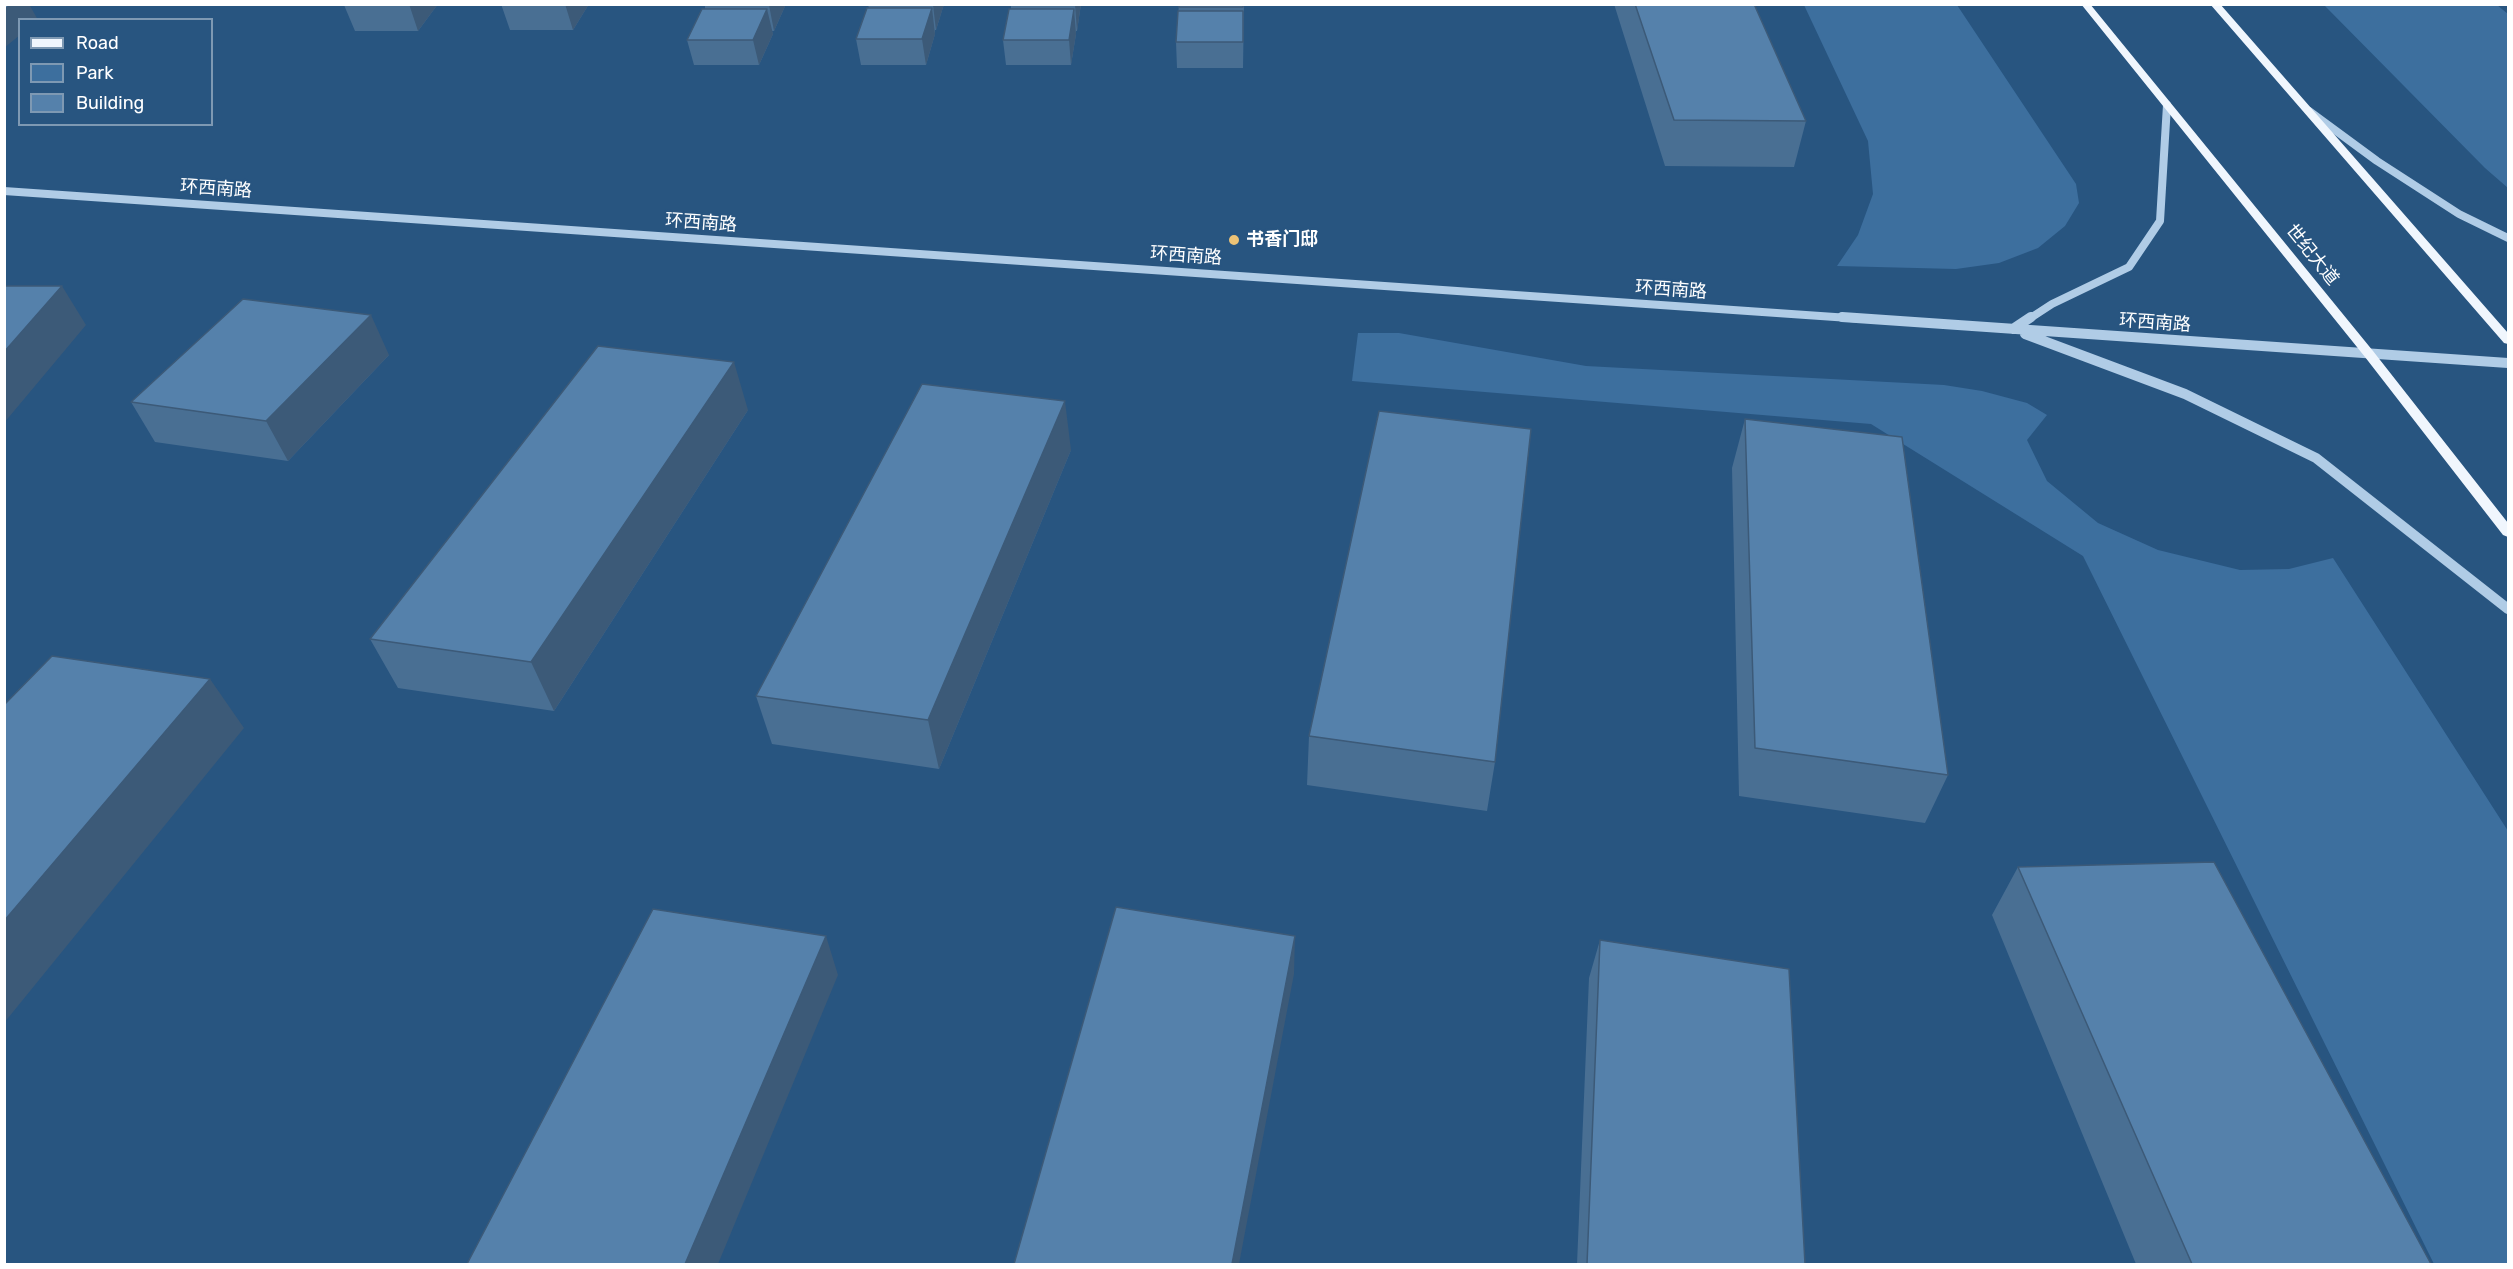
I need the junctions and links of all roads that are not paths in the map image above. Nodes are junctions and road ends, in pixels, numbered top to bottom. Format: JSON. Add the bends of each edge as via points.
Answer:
{"nodes":[{"id":1,"x":2085,"y":4,"type":"edge"},
{"id":2,"x":2214,"y":4,"type":"edge"},
{"id":3,"x":2167,"y":105,"type":"junction"},
{"id":4,"x":2304,"y":107,"type":"junction"},
{"id":5,"x":4,"y":191,"type":"edge"},
{"id":6,"x":2508,"y":238,"type":"edge"},
{"id":7,"x":2013,"y":330,"type":"junction"},
{"id":8,"x":2508,"y":340,"type":"edge"},
{"id":9,"x":2369,"y":354,"type":"junction"},
{"id":10,"x":2508,"y":363,"type":"edge"},
{"id":11,"x":2508,"y":532,"type":"edge"},
{"id":12,"x":2508,"y":609,"type":"edge"}],
"edges":[{"from":1,"to":3,"type":"main road","name":"世纪大道"},
{"from":2,"to":4,"type":"main road"},
{"from":3,"to":7,"type":"street","via":[[2160,222],[2129,267],[2052,304]]},
{"from":3,"to":9,"type":"main road","name":"世纪大道"},
{"from":4,"to":6,"type":"street","via":[[2450,208]]},
{"from":4,"to":8,"type":"main road"},
{"from":5,"to":7,"type":"street","name":"环西南路"},
{"from":7,"to":9,"type":"street","name":"环西南路"},
{"from":7,"to":12,"type":"street","via":[[2185,394],[2316,458]]},
{"from":9,"to":10,"type":"street","name":"环西南路"},
{"from":9,"to":11,"type":"main road","name":"世纪大道"}]}
